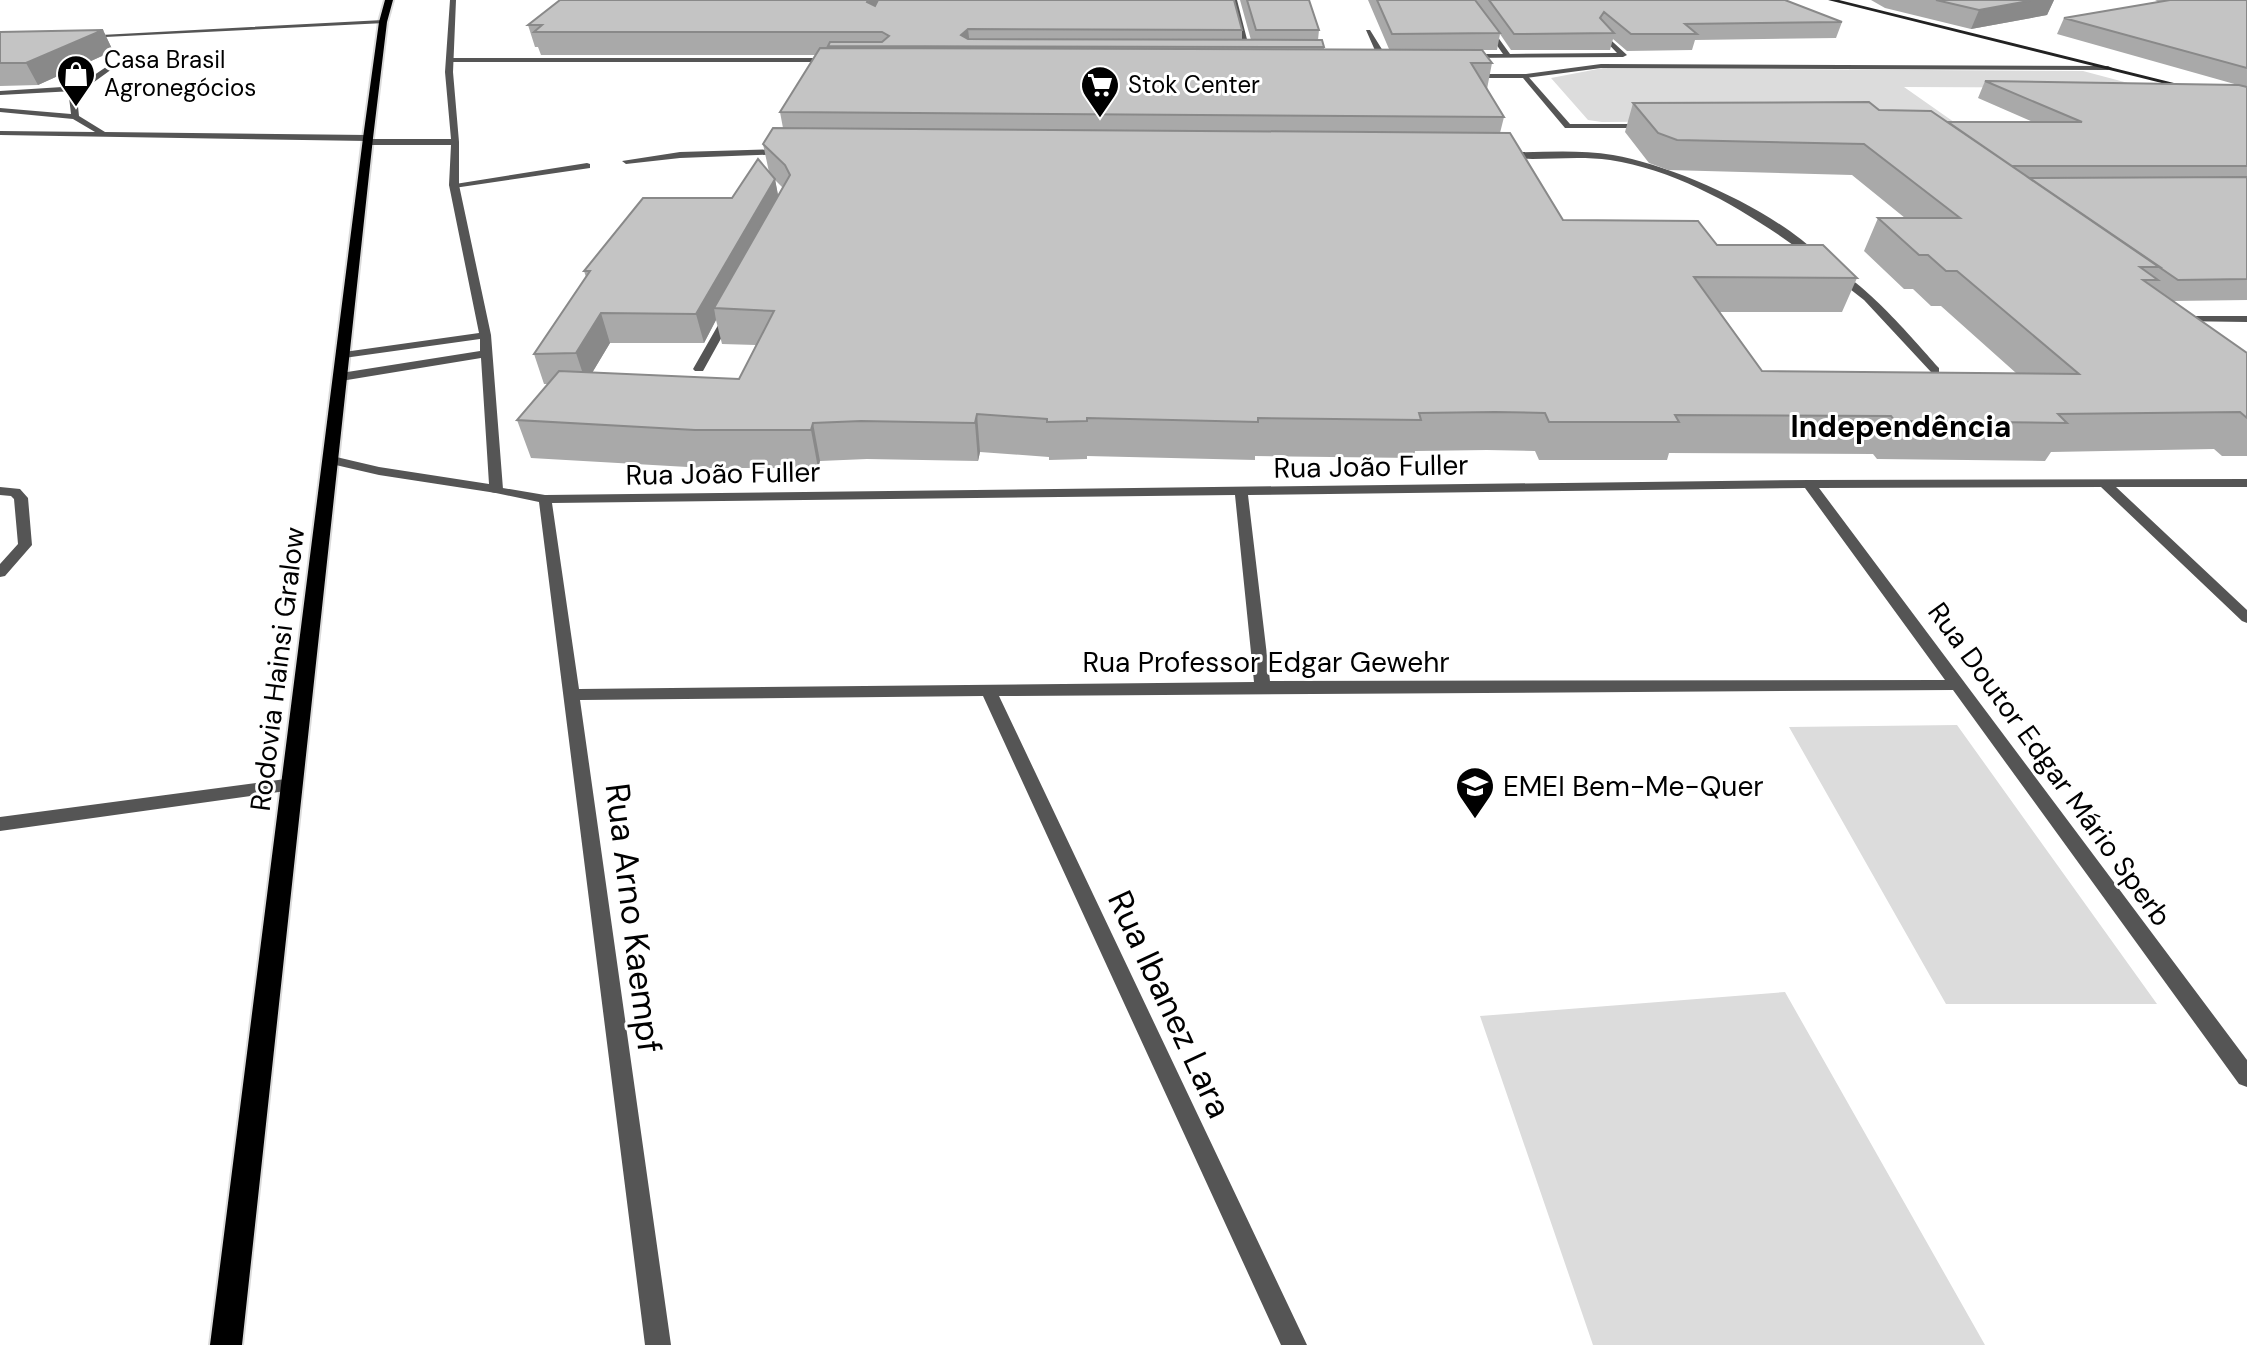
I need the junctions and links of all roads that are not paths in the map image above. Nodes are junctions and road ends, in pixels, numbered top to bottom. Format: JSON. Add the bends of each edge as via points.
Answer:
{"nodes":[{"id":1,"x":389,"y":0,"type":"edge"},
{"id":2,"x":453,"y":0,"type":"edge"},
{"id":3,"x":1234,"y":0,"type":"edge"},
{"id":4,"x":1468,"y":0,"type":"edge"},
{"id":5,"x":1831,"y":0,"type":"edge"},
{"id":6,"x":383,"y":22,"type":"junction"},
{"id":7,"x":1368,"y":31,"type":"dead end"},
{"id":8,"x":1601,"y":33,"type":"edge"},
{"id":9,"x":70,"y":38,"type":"edge"},
{"id":10,"x":1401,"y":56,"type":"edge"},
{"id":11,"x":1462,"y":56,"type":"edge"},
{"id":12,"x":1508,"y":56,"type":"junction"},
{"id":13,"x":1233,"y":57,"type":"edge"},
{"id":14,"x":1249,"y":57,"type":"junction"},
{"id":15,"x":1264,"y":57,"type":"edge"},
{"id":16,"x":450,"y":60,"type":"junction"},
{"id":17,"x":838,"y":60,"type":"edge"},
{"id":18,"x":109,"y":67,"type":"dead end"},
{"id":19,"x":2108,"y":68,"type":"junction"},
{"id":20,"x":1462,"y":76,"type":"edge"},
{"id":21,"x":1526,"y":76,"type":"junction"},
{"id":22,"x":80,"y":88,"type":"junction"},
{"id":23,"x":2201,"y":90,"type":"edge"},
{"id":24,"x":0,"y":93,"type":"edge"},
{"id":25,"x":0,"y":110,"type":"edge"},
{"id":26,"x":75,"y":117,"type":"junction"},
{"id":27,"x":1661,"y":126,"type":"edge"},
{"id":28,"x":102,"y":132,"type":"junction"},
{"id":29,"x":0,"y":133,"type":"edge"},
{"id":30,"x":368,"y":140,"type":"junction"},
{"id":31,"x":455,"y":142,"type":"junction"},
{"id":32,"x":742,"y":152,"type":"junction"},
{"id":33,"x":803,"y":152,"type":"edge"},
{"id":34,"x":1491,"y":155,"type":"edge"},
{"id":35,"x":626,"y":161,"type":"dead end"},
{"id":36,"x":746,"y":164,"type":"dead end"},
{"id":37,"x":587,"y":166,"type":"dead end"},
{"id":38,"x":454,"y":185,"type":"junction"},
{"id":39,"x":735,"y":305,"type":"edge"},
{"id":40,"x":2164,"y":310,"type":"edge"},
{"id":41,"x":2177,"y":319,"type":"junction"},
{"id":42,"x":2247,"y":319,"type":"edge"},
{"id":43,"x":485,"y":335,"type":"junction"},
{"id":44,"x":2200,"y":335,"type":"edge"},
{"id":45,"x":486,"y":354,"type":"junction"},
{"id":46,"x":344,"y":355,"type":"junction"},
{"id":47,"x":699,"y":369,"type":"dead end"},
{"id":48,"x":1935,"y":370,"type":"edge"},
{"id":49,"x":341,"y":377,"type":"junction"},
{"id":50,"x":332,"y":460,"type":"junction"},
{"id":51,"x":2247,"y":483,"type":"edge"},
{"id":52,"x":1809,"y":484,"type":"junction"},
{"id":53,"x":2105,"y":484,"type":"junction"},
{"id":54,"x":496,"y":489,"type":"junction"},
{"id":55,"x":0,"y":491,"type":"edge"},
{"id":56,"x":1241,"y":491,"type":"junction"},
{"id":57,"x":545,"y":499,"type":"junction"},
{"id":58,"x":0,"y":573,"type":"edge"},
{"id":59,"x":2247,"y":618,"type":"edge"},
{"id":60,"x":1960,"y":685,"type":"junction"},
{"id":61,"x":1263,"y":687,"type":"junction"},
{"id":62,"x":989,"y":691,"type":"junction"},
{"id":63,"x":573,"y":695,"type":"junction"},
{"id":64,"x":293,"y":784,"type":"junction"},
{"id":65,"x":0,"y":824,"type":"edge"},
{"id":66,"x":2247,"y":1077,"type":"edge"},
{"id":67,"x":226,"y":1345,"type":"edge"},
{"id":68,"x":658,"y":1345,"type":"edge"},
{"id":69,"x":1294,"y":1345,"type":"edge"}],
"edges":[{"from":1,"to":6,"type":"main road","name":"Rodovia Hainsi Gralow"},
{"from":2,"to":16,"type":"street"},
{"from":3,"to":14,"type":"street"},
{"from":4,"to":12,"type":"street"},
{"from":5,"to":19,"type":"main road"},
{"from":6,"to":9,"type":"street"},
{"from":6,"to":30,"type":"main road","name":"Rodovia Hainsi Gralow"},
{"from":7,"to":10,"type":"street","via":[[1380,53]]},
{"from":8,"to":12,"type":"street","via":[[1623,55]]},
{"from":11,"to":12,"type":"street"},
{"from":13,"to":14,"type":"street"},
{"from":14,"to":15,"type":"street"},
{"from":16,"to":17,"type":"street"},
{"from":16,"to":31,"type":"street"},
{"from":18,"to":22,"type":"street"},
{"from":19,"to":21,"type":"street","via":[[1601,66]]},
{"from":19,"to":23,"type":"main road"},
{"from":20,"to":21,"type":"street"},
{"from":21,"to":27,"type":"street","via":[[1568,126]]},
{"from":22,"to":24,"type":"street"},
{"from":22,"to":26,"type":"street","via":[[73,97]]},
{"from":25,"to":26,"type":"street"},
{"from":26,"to":28,"type":"street"},
{"from":28,"to":29,"type":"street"},
{"from":28,"to":30,"type":"street"},
{"from":30,"to":31,"type":"street"},
{"from":30,"to":46,"type":"main road","name":"Rodovia Hainsi Gralow"},
{"from":31,"to":38,"type":"street"},
{"from":32,"to":33,"type":"street"},
{"from":32,"to":35,"type":"street"},
{"from":32,"to":36,"type":"street"},
{"from":34,"to":48,"type":"street","via":[[1610,158],[1678,176],[1791,237],[1868,298]]},
{"from":37,"to":38,"type":"street"},
{"from":38,"to":43,"type":"street"},
{"from":39,"to":47,"type":"street"},
{"from":40,"to":41,"type":"street"},
{"from":41,"to":42,"type":"street"},
{"from":41,"to":44,"type":"street"},
{"from":43,"to":45,"type":"street"},
{"from":43,"to":46,"type":"street"},
{"from":45,"to":49,"type":"street"},
{"from":45,"to":54,"type":"street"},
{"from":46,"to":49,"type":"main road","name":"Rodovia Hainsi Gralow"},
{"from":49,"to":50,"type":"main road","name":"Rodovia Hainsi Gralow"},
{"from":50,"to":54,"type":"street","name":"Rua João Fuller"},
{"from":50,"to":64,"type":"main road","name":"Rodovia Hainsi Gralow"},
{"from":51,"to":53,"type":"street","name":"Rua João Fuller"},
{"from":52,"to":53,"type":"street","name":"Rua João Fuller"},
{"from":52,"to":56,"type":"street","name":"Rua João Fuller"},
{"from":52,"to":60,"type":"street","name":"Rua Doutor Edgar Mário Sperb"},
{"from":53,"to":59,"type":"street"},
{"from":54,"to":57,"type":"street","name":"Rua João Fuller"},
{"from":55,"to":58,"type":"street","via":[[21,498],[25,545]]},
{"from":56,"to":57,"type":"street","name":"Rua João Fuller"},
{"from":56,"to":61,"type":"street"},
{"from":57,"to":63,"type":"street","name":"Rua Arno Kaempf"},
{"from":60,"to":61,"type":"street","name":"Rua Professor Edgar Gewehr"},
{"from":60,"to":66,"type":"street","name":"Rua Doutor Edgar Mário Sperb"},
{"from":61,"to":62,"type":"street","name":"Rua Professor Edgar Gewehr"},
{"from":62,"to":63,"type":"street","name":"Rua Professor Edgar Gewehr"},
{"from":62,"to":69,"type":"street","name":"Rua Ibanez Lara"},
{"from":63,"to":68,"type":"street","name":"Rua Arno Kaempf"},
{"from":64,"to":65,"type":"street"},
{"from":64,"to":67,"type":"main road","name":"Rodovia Hainsi Gralow"}]}
